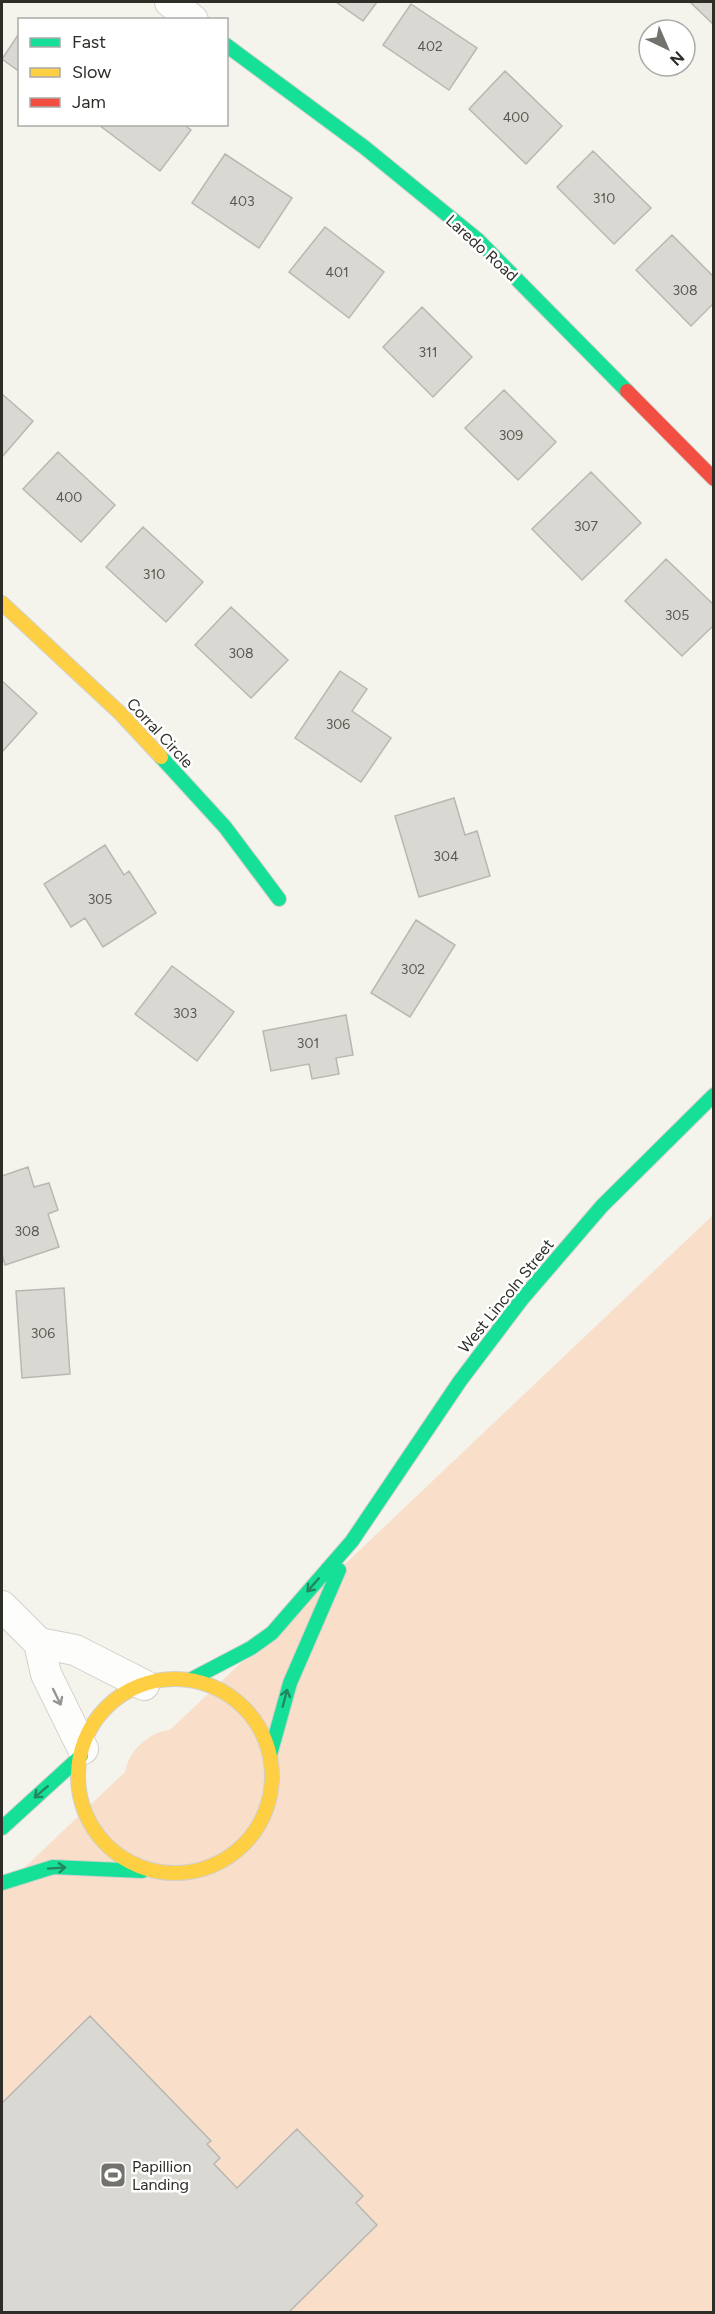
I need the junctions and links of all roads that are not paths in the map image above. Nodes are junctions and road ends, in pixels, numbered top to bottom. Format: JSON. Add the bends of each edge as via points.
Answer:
{"nodes":[{"id":1,"x":170,"y":2,"type":"edge"},
{"id":2,"x":190,"y":18,"type":"edge"},
{"id":3,"x":228,"y":46,"type":"edge"},
{"id":4,"x":714,"y":479,"type":"edge"},
{"id":5,"x":2,"y":603,"type":"edge"},
{"id":6,"x":279,"y":899,"type":"dead end"},
{"id":7,"x":714,"y":1095,"type":"edge"},
{"id":8,"x":352,"y":1541,"type":"junction"},
{"id":9,"x":2,"y":1606,"type":"edge"},
{"id":10,"x":39,"y":1643,"type":"junction"},
{"id":11,"x":190,"y":1680,"type":"junction"},
{"id":12,"x":144,"y":1684,"type":"junction"},
{"id":13,"x":82,"y":1753,"type":"junction"},
{"id":14,"x":270,"y":1755,"type":"junction"},
{"id":15,"x":2,"y":1828,"type":"edge"},
{"id":16,"x":142,"y":1871,"type":"junction"},
{"id":17,"x":2,"y":1884,"type":"edge"}],
"edges":[{"from":1,"to":2,"type":"street"},
{"from":3,"to":4,"type":"street","name":"Laredo Road","via":[[364,147],[478,240]]},
{"from":5,"to":6,"type":"street","name":"Corral Circle","via":[[121,714],[225,827]]},
{"from":7,"to":8,"type":"street","name":"West Lincoln Street","via":[[602,1206],[522,1299],[460,1381]]},
{"from":8,"to":11,"type":"street","name":"West Lincoln Street","one_way":true,"via":[[272,1633]]},
{"from":14,"to":8,"type":"street","name":"West Lincoln Street","one_way":true,"via":[[290,1683]]},
{"from":9,"to":10,"type":"street"},
{"from":10,"to":12,"type":"street","via":[[75,1650]]},
{"from":10,"to":13,"type":"street","one_way":true,"via":[[46,1674]]},
{"from":11,"to":12,"type":"street"},
{"from":11,"to":14,"type":"street","via":[[213,1686],[241,1706],[262,1733]]},
{"from":12,"to":13,"type":"street","via":[[106,1709],[91,1728]]},
{"from":13,"to":15,"type":"street","one_way":true},
{"from":13,"to":16,"type":"street","via":[[78,1775],[81,1799],[90,1821],[104,1841]]},
{"from":14,"to":16,"type":"street","via":[[273,1778],[269,1800],[248,1840],[212,1866],[190,1872]]},
{"from":17,"to":16,"type":"street","one_way":true,"via":[[53,1867]]}]}
